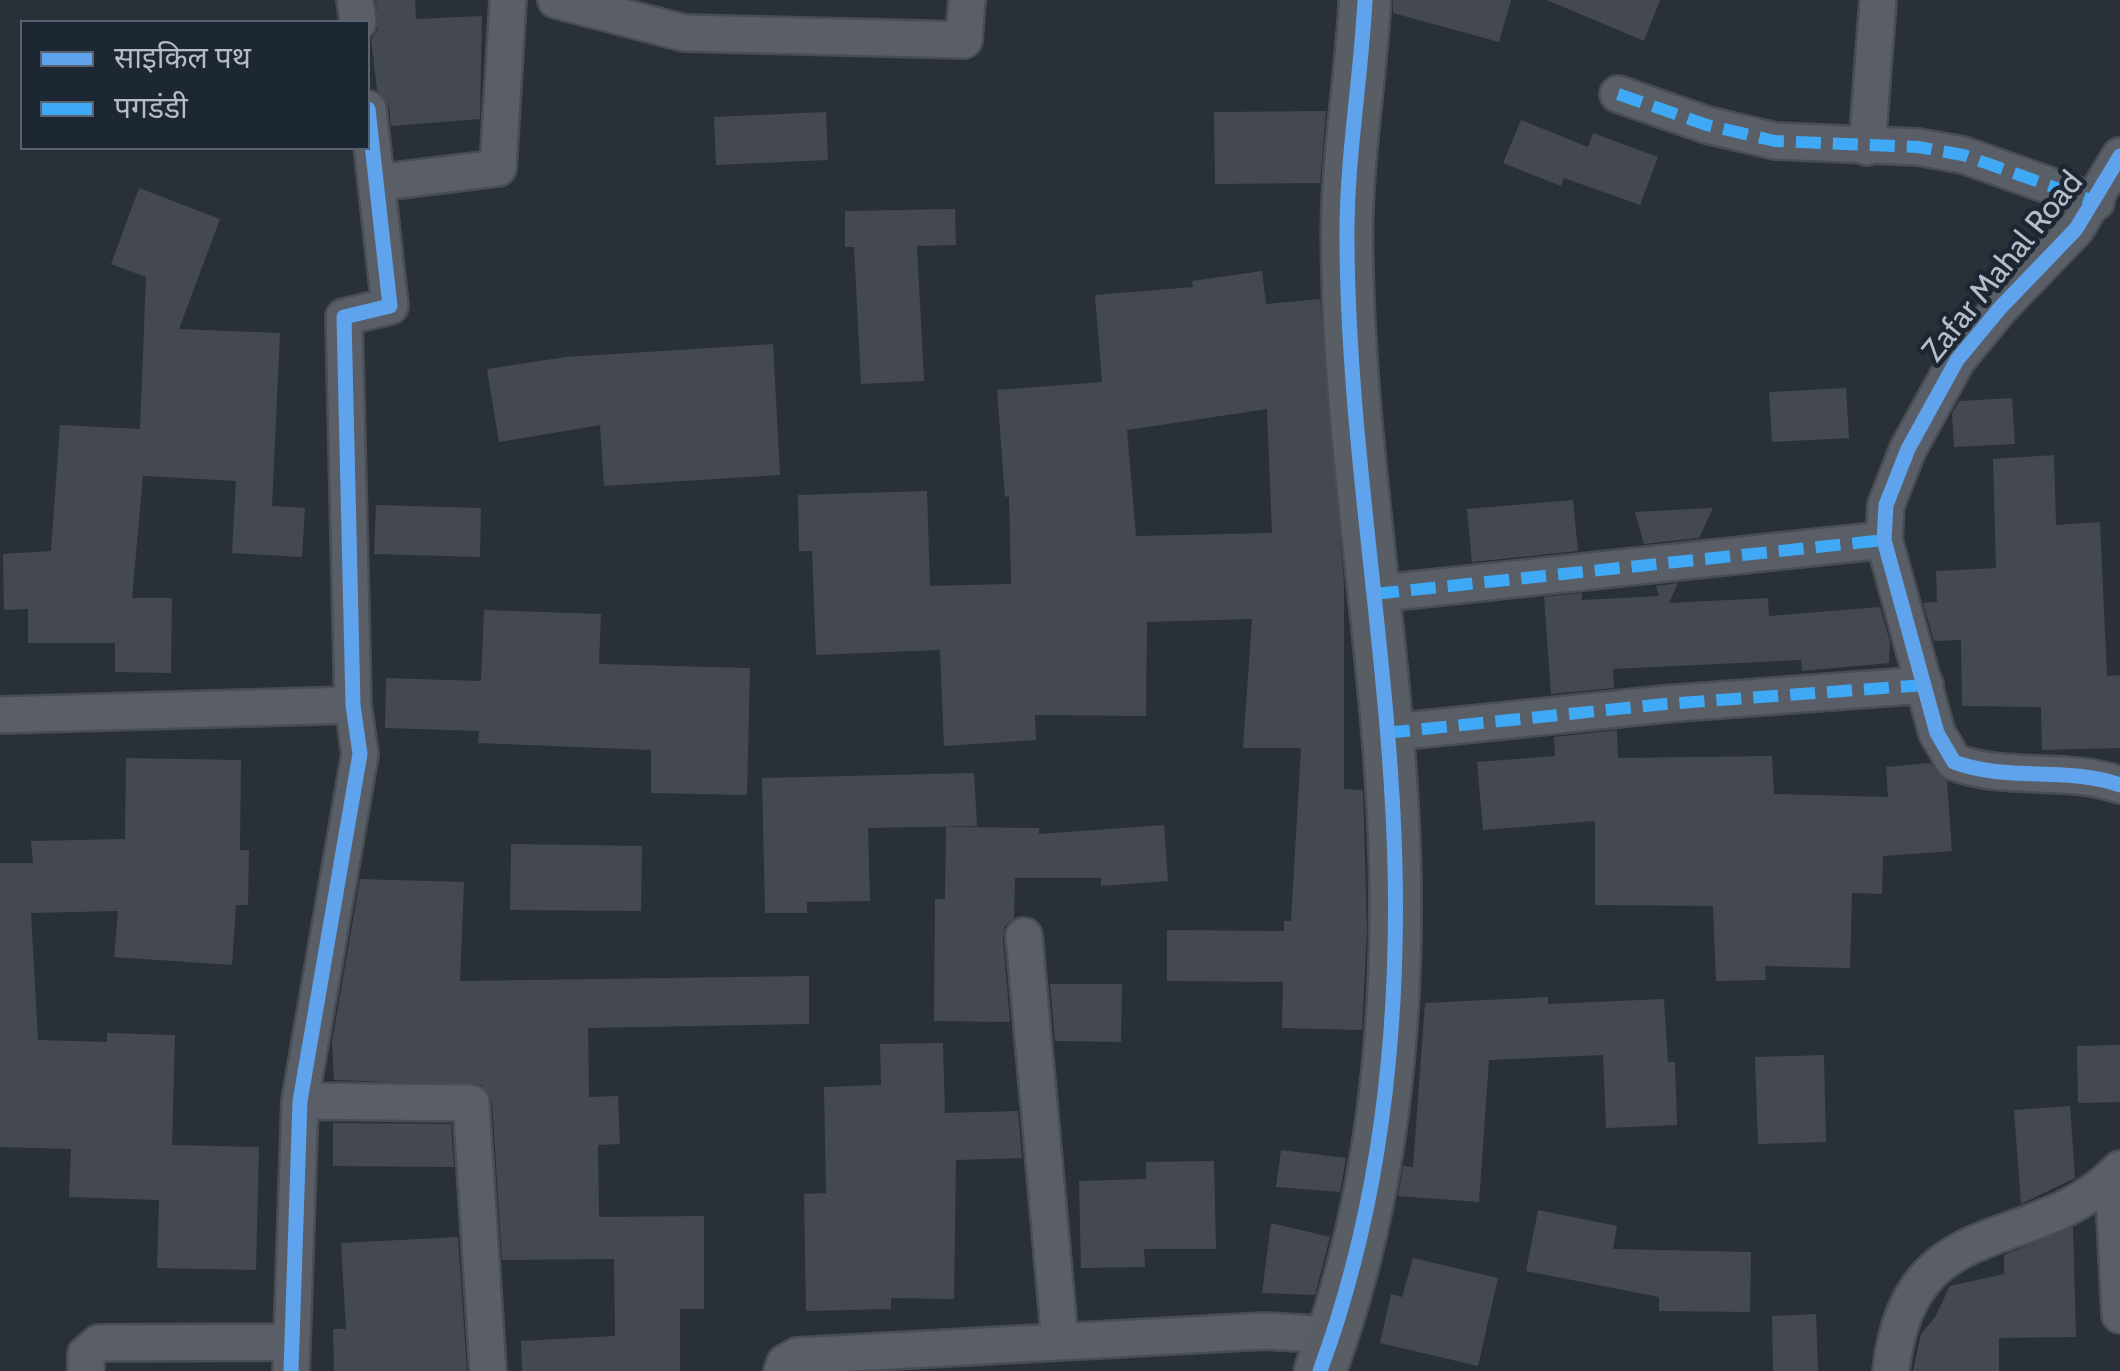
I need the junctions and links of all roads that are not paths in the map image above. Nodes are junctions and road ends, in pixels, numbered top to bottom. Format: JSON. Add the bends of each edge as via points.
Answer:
{"nodes":[{"id":1,"x":508,"y":0,"type":"edge"},
{"id":2,"x":556,"y":0,"type":"edge"},
{"id":3,"x":967,"y":0,"type":"edge"},
{"id":4,"x":1365,"y":0,"type":"edge"},
{"id":5,"x":1878,"y":0,"type":"edge"},
{"id":6,"x":1618,"y":94,"type":"dead end"},
{"id":7,"x":370,"y":128,"type":"edge"},
{"id":8,"x":1867,"y":147,"type":"junction"},
{"id":9,"x":2120,"y":156,"type":"edge"},
{"id":10,"x":376,"y":183,"type":"junction"},
{"id":11,"x":2096,"y":202,"type":"junction"},
{"id":12,"x":1884,"y":540,"type":"junction"},
{"id":13,"x":1374,"y":594,"type":"junction"},
{"id":14,"x":1925,"y":685,"type":"junction"},
{"id":15,"x":353,"y":705,"type":"junction"},
{"id":16,"x":0,"y":715,"type":"edge"},
{"id":17,"x":1385,"y":733,"type":"junction"},
{"id":18,"x":2120,"y":785,"type":"edge"},
{"id":19,"x":1024,"y":936,"type":"dead end"},
{"id":20,"x":300,"y":1101,"type":"junction"},
{"id":21,"x":2117,"y":1173,"type":"edge"},
{"id":22,"x":2120,"y":1315,"type":"edge"},
{"id":23,"x":1060,"y":1342,"type":"junction"},
{"id":24,"x":1326,"y":1353,"type":"edge"},
{"id":25,"x":292,"y":1357,"type":"edge"},
{"id":26,"x":86,"y":1371,"type":"edge"},
{"id":27,"x":488,"y":1371,"type":"edge"},
{"id":28,"x":782,"y":1371,"type":"edge"},
{"id":29,"x":1890,"y":1371,"type":"edge"}],
"edges":[{"from":1,"to":10,"type":"street","via":[[498,168]]},
{"from":2,"to":3,"type":"street","via":[[684,33],[964,40]]},
{"from":4,"to":13,"type":"street","via":[[1347,239]]},
{"from":5,"to":8,"type":"street"},
{"from":6,"to":8,"type":"street","via":[[1776,141]]},
{"from":7,"to":10,"type":"street"},
{"from":8,"to":11,"type":"street","via":[[1963,155]]},
{"from":9,"to":11,"type":"street","name":"Zafar Mahal Road"},
{"from":10,"to":15,"type":"street","via":[[390,306],[344,317]]},
{"from":11,"to":12,"type":"street","name":"Zafar Mahal Road","via":[[1957,360],[1908,449],[1886,505]]},
{"from":12,"to":13,"type":"street"},
{"from":12,"to":14,"type":"street","name":"Zafar Mahal Road"},
{"from":13,"to":17,"type":"street"},
{"from":14,"to":17,"type":"street"},
{"from":14,"to":18,"type":"street","name":"Zafar Mahal Road","via":[[1937,733],[1954,762],[2002,774]]},
{"from":15,"to":16,"type":"street"},
{"from":15,"to":20,"type":"street","via":[[360,754]]},
{"from":17,"to":24,"type":"street","via":[[1396,972],[1388,1070],[1356,1251]]},
{"from":19,"to":23,"type":"street"},
{"from":20,"to":25,"type":"street"},
{"from":20,"to":27,"type":"street","via":[[471,1103]]},
{"from":21,"to":22,"type":"street"},
{"from":21,"to":29,"type":"street","via":[[2073,1208],[1979,1238],[1946,1257],[1904,1310]]},
{"from":23,"to":24,"type":"street","via":[[1265,1332]]},
{"from":23,"to":28,"type":"street","via":[[797,1356]]},
{"from":25,"to":26,"type":"street","via":[[99,1343],[86,1354]]}]}
